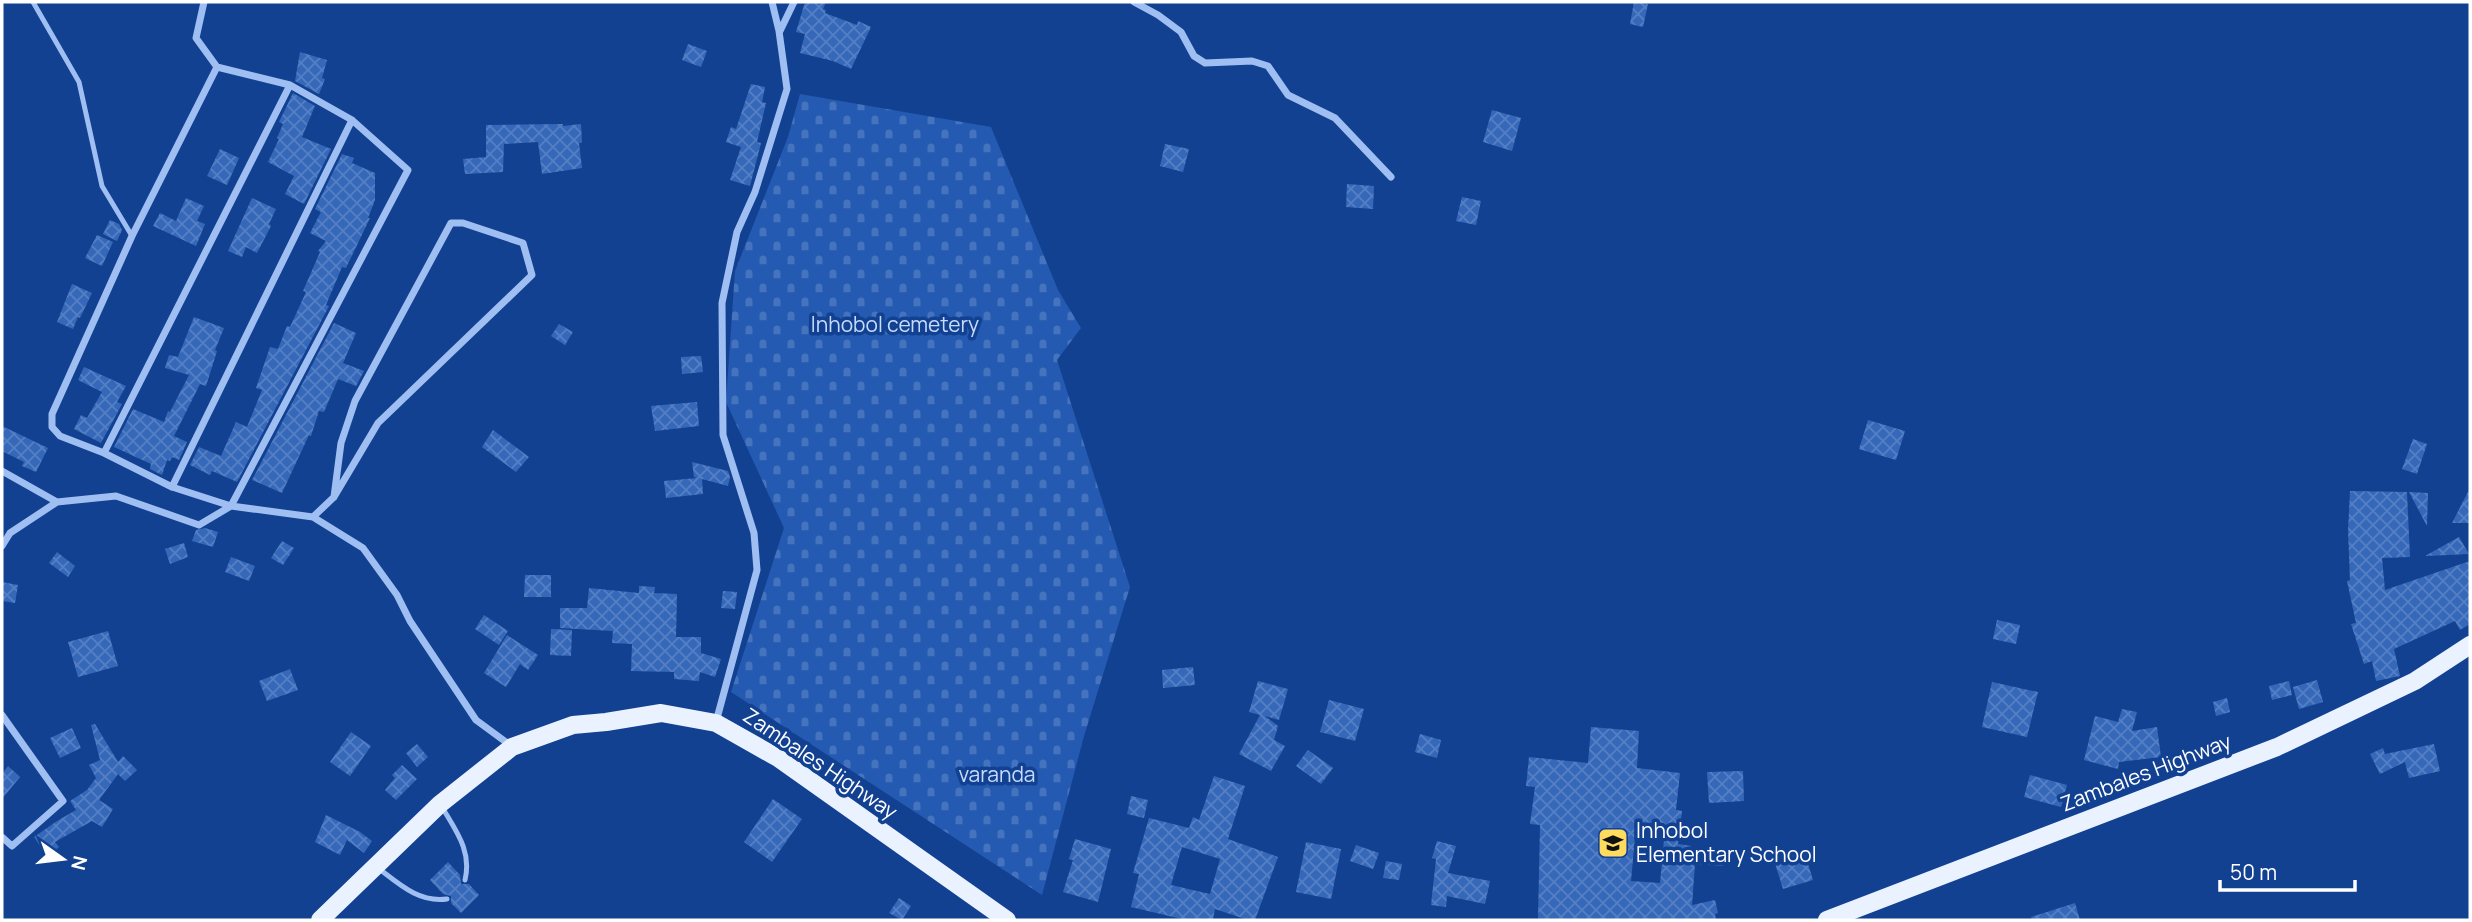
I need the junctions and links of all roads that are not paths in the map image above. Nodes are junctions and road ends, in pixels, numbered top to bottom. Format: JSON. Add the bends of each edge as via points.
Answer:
{"nodes":[{"id":1,"x":33,"y":2,"type":"edge"},
{"id":2,"x":204,"y":2,"type":"edge"},
{"id":3,"x":772,"y":2,"type":"edge"},
{"id":4,"x":794,"y":2,"type":"edge"},
{"id":5,"x":1134,"y":2,"type":"edge"},
{"id":6,"x":779,"y":31,"type":"junction"},
{"id":7,"x":217,"y":67,"type":"junction"},
{"id":8,"x":290,"y":85,"type":"junction"},
{"id":9,"x":352,"y":120,"type":"junction"},
{"id":10,"x":1391,"y":177,"type":"dead end"},
{"id":11,"x":132,"y":236,"type":"junction"},
{"id":12,"x":104,"y":453,"type":"junction"},
{"id":13,"x":2,"y":471,"type":"edge"},
{"id":14,"x":172,"y":487,"type":"junction"},
{"id":15,"x":334,"y":497,"type":"junction"},
{"id":16,"x":57,"y":502,"type":"junction"},
{"id":17,"x":231,"y":506,"type":"junction"},
{"id":18,"x":313,"y":517,"type":"junction"},
{"id":19,"x":2,"y":545,"type":"edge"},
{"id":20,"x":2470,"y":645,"type":"edge"},
{"id":21,"x":2,"y":715,"type":"edge"},
{"id":22,"x":716,"y":723,"type":"junction"},
{"id":23,"x":512,"y":747,"type":"junction"},
{"id":24,"x":440,"y":804,"type":"junction"},
{"id":25,"x":2,"y":837,"type":"edge"},
{"id":26,"x":376,"y":866,"type":"junction"},
{"id":27,"x":465,"y":880,"type":"dead end"},
{"id":28,"x":447,"y":899,"type":"dead end"},
{"id":29,"x":320,"y":920,"type":"edge"},
{"id":30,"x":1007,"y":920,"type":"edge"},
{"id":31,"x":1827,"y":920,"type":"edge"}],
"edges":[{"from":1,"to":11,"type":"lane","via":[[79,82],[102,186]]},
{"from":2,"to":7,"type":"street","via":[[196,38]]},
{"from":3,"to":6,"type":"street"},
{"from":4,"to":6,"type":"street"},
{"from":5,"to":10,"type":"street","via":[[1181,32],[1194,56],[1205,63],[1252,61],[1268,66],[1288,95],[1335,118]]},
{"from":6,"to":22,"type":"street","via":[[787,89],[755,192],[737,232],[722,303],[723,435],[754,533],[757,570]]},
{"from":7,"to":8,"type":"street"},
{"from":7,"to":11,"type":"street"},
{"from":8,"to":9,"type":"street"},
{"from":8,"to":12,"type":"street"},
{"from":9,"to":14,"type":"street"},
{"from":9,"to":17,"type":"street","via":[[408,170]]},
{"from":11,"to":12,"type":"street","via":[[52,414],[52,427],[60,436]]},
{"from":12,"to":14,"type":"street"},
{"from":13,"to":16,"type":"street"},
{"from":14,"to":17,"type":"street"},
{"from":15,"to":15,"type":"street","via":[[341,443],[355,401],[451,223],[523,243],[532,275],[378,423]]},
{"from":15,"to":18,"type":"street"},
{"from":16,"to":17,"type":"street","via":[[116,496],[199,525]]},
{"from":16,"to":19,"type":"street","via":[[9,533]]},
{"from":17,"to":18,"type":"street"},
{"from":18,"to":23,"type":"street","via":[[363,548],[476,720]]},
{"from":20,"to":31,"type":"main road","name":"Zambales Highway","via":[[2415,681],[2277,747]]},
{"from":21,"to":25,"type":"street","via":[[63,801],[12,846]]},
{"from":22,"to":23,"type":"main road","name":"Zambales Highway","via":[[661,713],[573,725]]},
{"from":22,"to":30,"type":"main road","name":"Zambales Highway","via":[[778,758]]},
{"from":23,"to":24,"type":"main road","name":"Zambales Highway"},
{"from":24,"to":26,"type":"main road","name":"Zambales Highway"},
{"from":24,"to":27,"type":"lane","via":[[464,848],[469,865]]},
{"from":26,"to":28,"type":"lane","via":[[418,896]]},
{"from":26,"to":29,"type":"main road","name":"Zambales Highway"}]}
